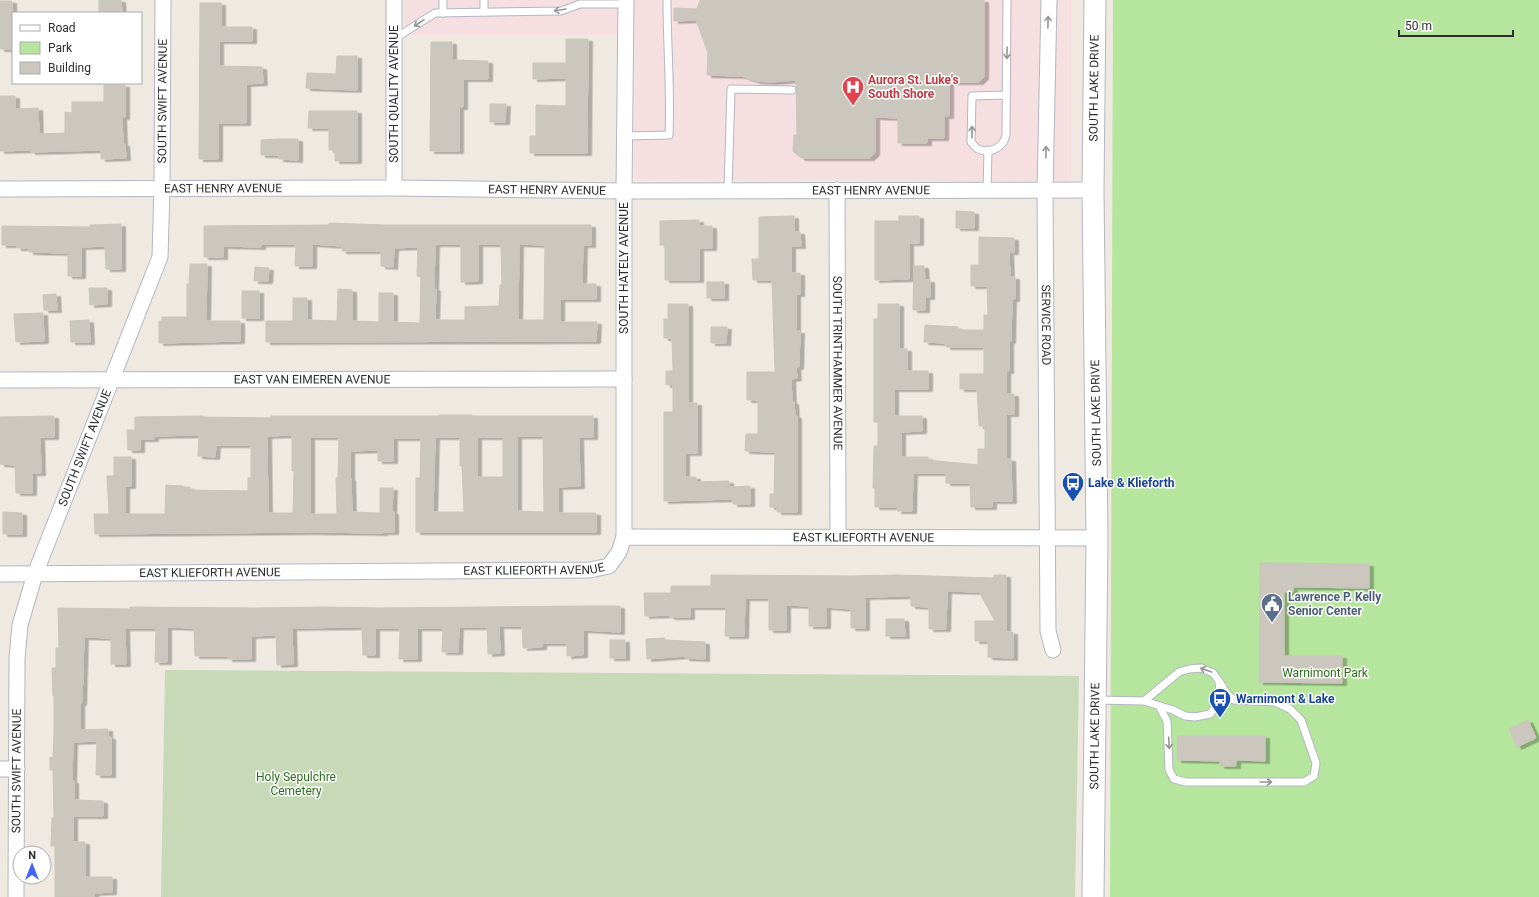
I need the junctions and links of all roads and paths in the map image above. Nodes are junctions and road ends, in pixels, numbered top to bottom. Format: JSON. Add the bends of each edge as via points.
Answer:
{"nodes":[{"id":1,"x":163,"y":0,"type":"edge"},
{"id":2,"x":394,"y":0,"type":"edge"},
{"id":3,"x":443,"y":0,"type":"edge"},
{"id":4,"x":484,"y":0,"type":"edge"},
{"id":5,"x":667,"y":0,"type":"edge"},
{"id":6,"x":1007,"y":0,"type":"edge"},
{"id":7,"x":1049,"y":0,"type":"edge"},
{"id":8,"x":1095,"y":0,"type":"edge"},
{"id":9,"x":626,"y":2,"type":"edge"},
{"id":10,"x":484,"y":12,"type":"junction"},
{"id":11,"x":443,"y":13,"type":"junction"},
{"id":12,"x":394,"y":39,"type":"junction"},
{"id":13,"x":792,"y":90,"type":"dead end"},
{"id":14,"x":1006,"y":95,"type":"junction"},
{"id":15,"x":625,"y":136,"type":"junction"},
{"id":16,"x":988,"y":150,"type":"junction"},
{"id":17,"x":162,"y":188,"type":"junction"},
{"id":18,"x":394,"y":188,"type":"junction"},
{"id":19,"x":0,"y":189,"type":"edge"},
{"id":20,"x":728,"y":190,"type":"junction"},
{"id":21,"x":837,"y":190,"type":"junction"},
{"id":22,"x":987,"y":190,"type":"junction"},
{"id":23,"x":1093,"y":190,"type":"junction"},
{"id":24,"x":624,"y":191,"type":"junction"},
{"id":25,"x":1045,"y":191,"type":"junction"},
{"id":26,"x":0,"y":380,"type":"edge"},
{"id":27,"x":112,"y":380,"type":"junction"},
{"id":28,"x":624,"y":380,"type":"junction"},
{"id":29,"x":624,"y":537,"type":"junction"},
{"id":30,"x":838,"y":537,"type":"junction"},
{"id":31,"x":1048,"y":538,"type":"junction"},
{"id":32,"x":1097,"y":538,"type":"junction"},
{"id":33,"x":0,"y":574,"type":"edge"},
{"id":34,"x":35,"y":574,"type":"junction"},
{"id":35,"x":1053,"y":650,"type":"dead end"},
{"id":36,"x":1219,"y":681,"type":"junction"},
{"id":37,"x":1095,"y":700,"type":"junction"},
{"id":38,"x":1144,"y":701,"type":"junction"},
{"id":39,"x":1159,"y":706,"type":"junction"},
{"id":40,"x":0,"y":769,"type":"edge"},
{"id":41,"x":17,"y":769,"type":"junction"},
{"id":42,"x":16,"y":897,"type":"edge"},
{"id":43,"x":1093,"y":897,"type":"edge"}],
"edges":[{"from":1,"to":17,"type":"street","name":"SOUTH SWIFT AVENUE"},
{"from":2,"to":12,"type":"street","name":"SOUTH QUALITY AVENUE"},
{"from":3,"to":11,"type":"lane"},
{"from":4,"to":10,"type":"lane"},
{"from":5,"to":15,"type":"lane","via":[[669,136]]},
{"from":6,"to":14,"type":"lane","one_way":true},
{"from":25,"to":7,"type":"street","name":"SERVICE ROAD","one_way":true},
{"from":8,"to":23,"type":"main road","name":"SOUTH LAKE DRIVE"},
{"from":9,"to":10,"type":"lane","one_way":true,"via":[[580,4],[561,11]]},
{"from":9,"to":15,"type":"street","name":"SOUTH HATELY AVENUE"},
{"from":10,"to":11,"type":"lane"},
{"from":11,"to":12,"type":"lane","one_way":true,"via":[[435,13]]},
{"from":12,"to":18,"type":"street","name":"SOUTH QUALITY AVENUE"},
{"from":13,"to":20,"type":"lane","via":[[731,90]]},
{"from":14,"to":16,"type":"lane","via":[[1005,141],[996,149]]},
{"from":16,"to":14,"type":"lane","one_way":true,"via":[[978,149],[971,142],[972,96]]},
{"from":15,"to":24,"type":"street","name":"SOUTH HATELY AVENUE"},
{"from":16,"to":22,"type":"lane"},
{"from":17,"to":18,"type":"street","name":"EAST HENRY AVENUE"},
{"from":17,"to":19,"type":"street","name":"EAST HENRY AVENUE"},
{"from":17,"to":27,"type":"street","name":"SOUTH SWIFT AVENUE","via":[[160,258]]},
{"from":18,"to":24,"type":"street","name":"EAST HENRY AVENUE"},
{"from":20,"to":21,"type":"street","name":"EAST HENRY AVENUE"},
{"from":20,"to":24,"type":"street","name":"EAST HENRY AVENUE"},
{"from":21,"to":22,"type":"street","name":"EAST HENRY AVENUE"},
{"from":21,"to":30,"type":"street","name":"SOUTH TRINTHAMMER AVENUE"},
{"from":22,"to":25,"type":"street","name":"EAST HENRY AVENUE"},
{"from":23,"to":25,"type":"street","name":"EAST HENRY AVENUE"},
{"from":23,"to":32,"type":"main road","name":"SOUTH LAKE DRIVE"},
{"from":24,"to":28,"type":"street","name":"SOUTH HATELY AVENUE"},
{"from":25,"to":31,"type":"street","name":"SERVICE ROAD"},
{"from":26,"to":27,"type":"street","name":"EAST VAN EIMEREN AVENUE"},
{"from":27,"to":28,"type":"street","name":"EAST VAN EIMEREN AVENUE"},
{"from":27,"to":34,"type":"street","name":"SOUTH SWIFT AVENUE"},
{"from":28,"to":29,"type":"street","name":"SOUTH HATELY AVENUE"},
{"from":29,"to":30,"type":"street","name":"EAST KLIEFORTH AVENUE"},
{"from":29,"to":34,"type":"street","name":"EAST KLIEFORTH AVENUE","via":[[619,552],[609,566],[590,570]]},
{"from":30,"to":31,"type":"street","name":"EAST KLIEFORTH AVENUE"},
{"from":31,"to":32,"type":"street","name":"EAST KLIEFORTH AVENUE"},
{"from":31,"to":35,"type":"street","name":"SERVICE ROAD","via":[[1048,630]]},
{"from":32,"to":37,"type":"main road","name":"SOUTH LAKE DRIVE"},
{"from":33,"to":34,"type":"street","name":"EAST KLIEFORTH AVENUE"},
{"from":34,"to":41,"type":"street","name":"SOUTH SWIFT AVENUE","via":[[20,625],[17,658]]},
{"from":36,"to":38,"type":"lane","one_way":true,"via":[[1213,673],[1201,668],[1189,669],[1179,672]]},
{"from":36,"to":39,"type":"lane","via":[[1218,704],[1210,714],[1185,716]]},
{"from":39,"to":36,"type":"lane","one_way":true,"via":[[1167,721],[1169,770],[1174,779],[1186,782],[1304,782],[1314,776],[1316,763],[1301,720],[1290,709],[1275,702],[1234,700]]},
{"from":37,"to":38,"type":"lane"},
{"from":37,"to":43,"type":"main road","name":"SOUTH LAKE DRIVE"},
{"from":38,"to":39,"type":"lane"},
{"from":40,"to":41,"type":"street"},
{"from":41,"to":42,"type":"street","name":"SOUTH SWIFT AVENUE"}]}
